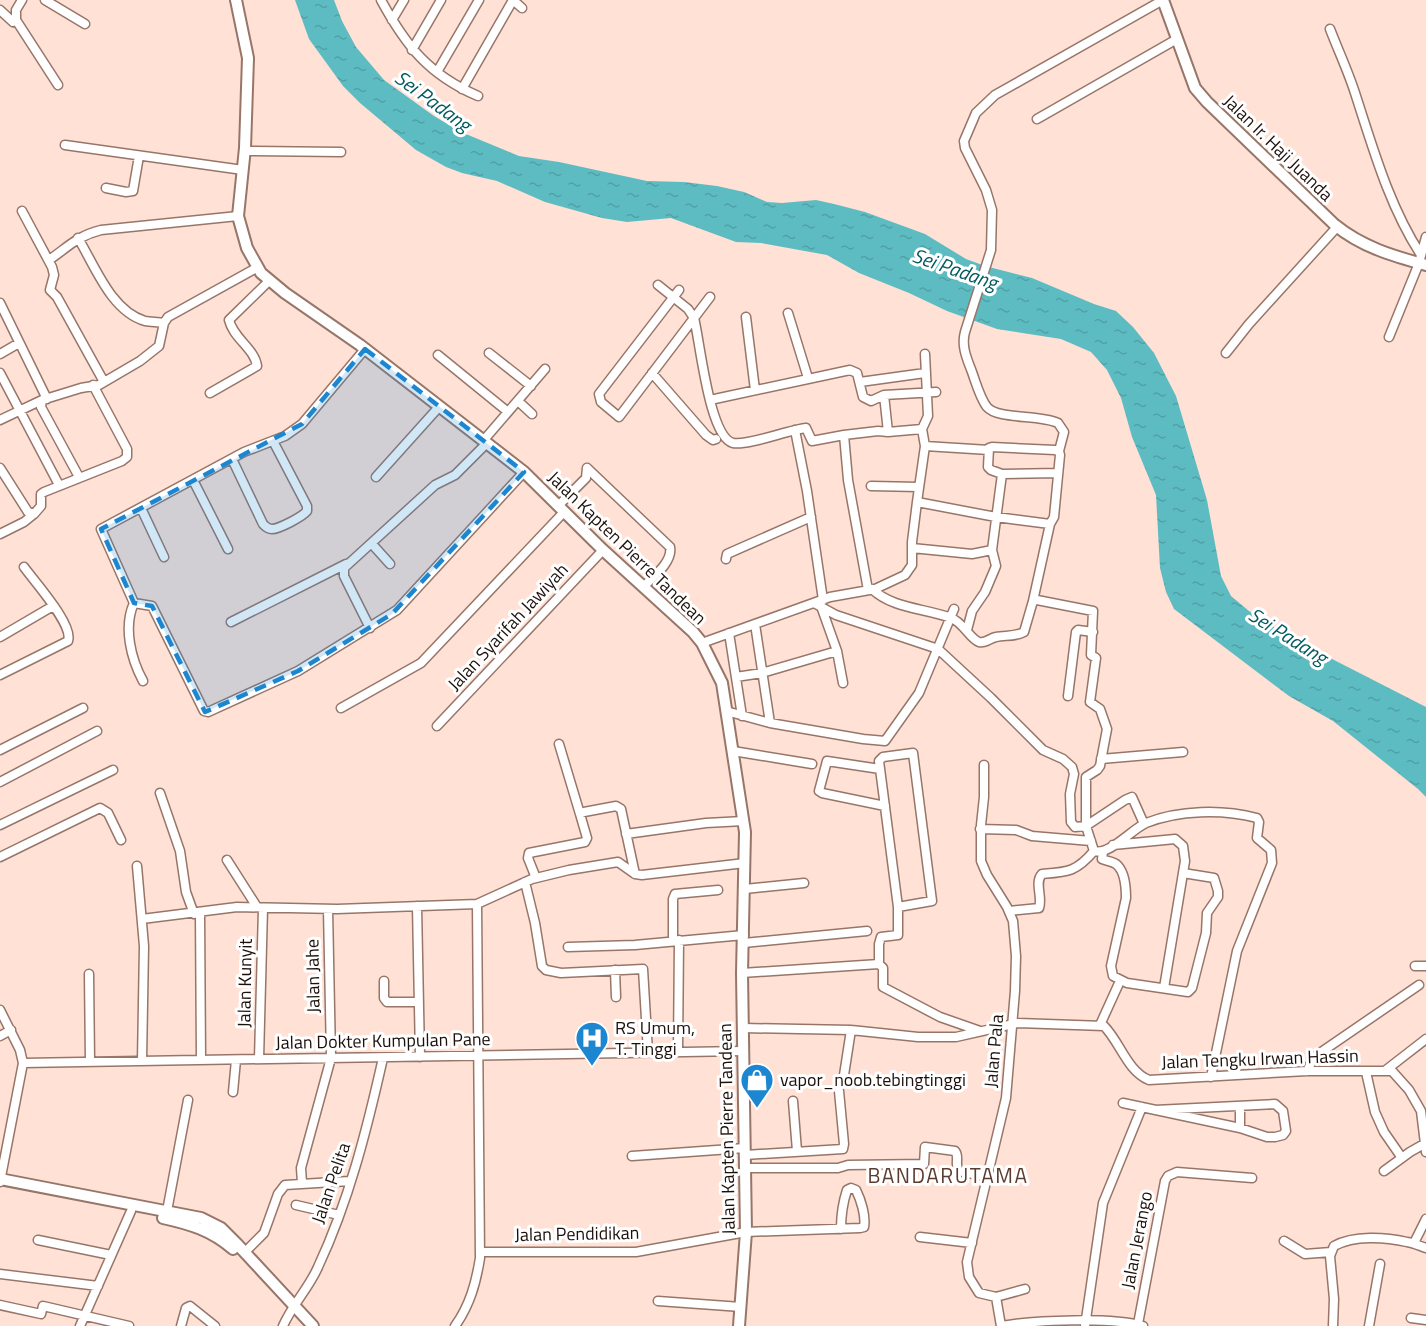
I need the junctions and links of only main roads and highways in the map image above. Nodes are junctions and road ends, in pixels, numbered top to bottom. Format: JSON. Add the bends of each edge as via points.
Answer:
{"nodes":[{"id":1,"x":236,"y":0,"type":"edge"},
{"id":2,"x":1163,"y":0,"type":"edge"},
{"id":3,"x":1422,"y":261,"type":"edge"},
{"id":4,"x":0,"y":1181,"type":"edge"},
{"id":5,"x":117,"y":1204,"type":"junction"},
{"id":6,"x":292,"y":1308,"type":"junction"},
{"id":7,"x":304,"y":1326,"type":"edge"},
{"id":8,"x":313,"y":1326,"type":"edge"},
{"id":9,"x":739,"y":1326,"type":"edge"}],
"edges":[{"from":1,"to":9,"type":"main road","name":"Jalan Kapten Pierre Tandean","via":[[248,58],[238,216],[247,248],[261,273],[524,472],[702,643],[722,682],[744,821],[746,1232]]},
{"from":2,"to":3,"type":"main road","name":"Jalan Ir. Haji Juanda","via":[[1201,96],[1349,236],[1371,248]]},
{"from":4,"to":5,"type":"main road"},
{"from":5,"to":6,"type":"main road","via":[[216,1235]]},
{"from":5,"to":6,"type":"main road","via":[[201,1218],[221,1228]]},
{"from":6,"to":7,"type":"main road"},
{"from":6,"to":8,"type":"main road"}]}
